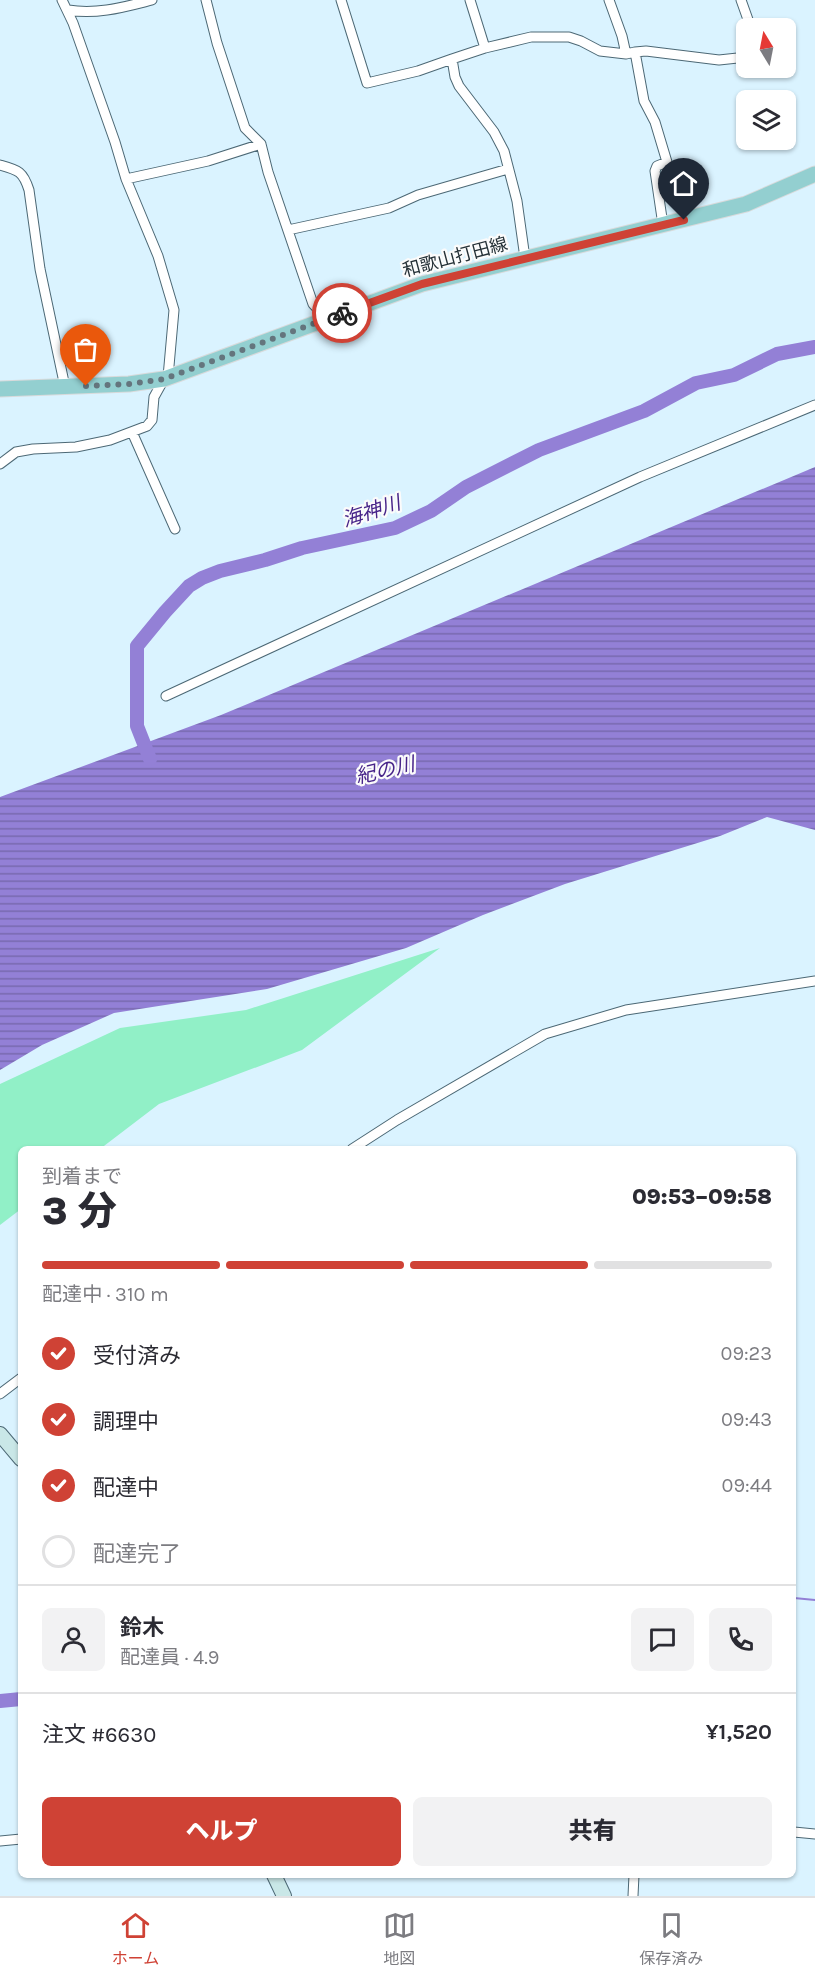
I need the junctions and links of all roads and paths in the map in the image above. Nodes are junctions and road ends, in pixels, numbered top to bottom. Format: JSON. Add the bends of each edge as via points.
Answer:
{"nodes":[{"id":1,"x":62,"y":0,"type":"edge"},
{"id":2,"x":152,"y":0,"type":"edge"},
{"id":3,"x":206,"y":0,"type":"edge"},
{"id":4,"x":341,"y":0,"type":"edge"},
{"id":5,"x":470,"y":0,"type":"edge"},
{"id":6,"x":609,"y":0,"type":"edge"},
{"id":7,"x":741,"y":0,"type":"edge"},
{"id":8,"x":68,"y":10,"type":"junction"},
{"id":9,"x":747,"y":18,"type":"edge"},
{"id":10,"x":485,"y":48,"type":"junction"},
{"id":11,"x":631,"y":53,"type":"junction"},
{"id":12,"x":736,"y":58,"type":"edge"},
{"id":13,"x":452,"y":59,"type":"junction"},
{"id":14,"x":261,"y":144,"type":"junction"},
{"id":15,"x":0,"y":165,"type":"edge"},
{"id":16,"x":508,"y":170,"type":"junction"},
{"id":17,"x":815,"y":174,"type":"edge"},
{"id":18,"x":126,"y":179,"type":"junction"},
{"id":19,"x":663,"y":225,"type":"junction"},
{"id":20,"x":288,"y":230,"type":"junction"},
{"id":21,"x":525,"y":258,"type":"junction"},
{"id":22,"x":327,"y":319,"type":"junction"},
{"id":23,"x":166,"y":378,"type":"junction"},
{"id":24,"x":65,"y":387,"type":"junction"},
{"id":25,"x":0,"y":389,"type":"edge"},
{"id":26,"x":815,"y":405,"type":"edge"},
{"id":27,"x":132,"y":432,"type":"junction"},
{"id":28,"x":0,"y":464,"type":"edge"},
{"id":29,"x":175,"y":529,"type":"dead end"},
{"id":30,"x":166,"y":696,"type":"dead end"},
{"id":31,"x":815,"y":981,"type":"edge"},
{"id":32,"x":357,"y":1146,"type":"edge"},
{"id":33,"x":18,"y":1380,"type":"edge"},
{"id":34,"x":0,"y":1394,"type":"edge"},
{"id":35,"x":0,"y":1434,"type":"edge"},
{"id":36,"x":18,"y":1455,"type":"edge"},
{"id":37,"x":796,"y":1832,"type":"edge"},
{"id":38,"x":815,"y":1834,"type":"edge"},
{"id":39,"x":18,"y":1839,"type":"edge"},
{"id":40,"x":0,"y":1840,"type":"edge"},
{"id":41,"x":275,"y":1878,"type":"edge"},
{"id":42,"x":634,"y":1878,"type":"edge"},
{"id":43,"x":284,"y":1896,"type":"edge"},
{"id":44,"x":633,"y":1896,"type":"edge"}],
"edges":[{"from":1,"to":8,"type":"street"},
{"from":2,"to":8,"type":"street","via":[[84,13]]},
{"from":3,"to":14,"type":"street","via":[[244,128]]},
{"from":4,"to":13,"type":"street","via":[[368,83]]},
{"from":5,"to":10,"type":"street"},
{"from":6,"to":11,"type":"street"},
{"from":7,"to":9,"type":"street"},
{"from":8,"to":18,"type":"street"},
{"from":10,"to":11,"type":"street","via":[[531,37],[569,37],[600,51]]},
{"from":10,"to":13,"type":"street"},
{"from":11,"to":12,"type":"street"},
{"from":11,"to":19,"type":"street","via":[[667,162],[655,171]]},
{"from":13,"to":16,"type":"street","via":[[459,86],[494,132]]},
{"from":14,"to":18,"type":"street","via":[[208,161]]},
{"from":14,"to":20,"type":"street"},
{"from":15,"to":24,"type":"street","via":[[18,171],[29,190],[40,269]]},
{"from":16,"to":20,"type":"street","via":[[418,195],[389,208]]},
{"from":16,"to":21,"type":"street"},
{"from":17,"to":19,"type":"main road","name":"和歌山打田線","via":[[746,204]]},
{"from":18,"to":23,"type":"street","via":[[158,256],[174,310]]},
{"from":19,"to":21,"type":"main road","name":"和歌山打田線"},
{"from":20,"to":22,"type":"street","via":[[313,304]]},
{"from":21,"to":22,"type":"main road","name":"和歌山打田線","via":[[422,284]]},
{"from":22,"to":23,"type":"main road","name":"和歌山打田線"},
{"from":23,"to":24,"type":"main road","name":"和歌山打田線"},
{"from":23,"to":27,"type":"street","via":[[154,397],[152,420]]},
{"from":24,"to":25,"type":"main road","name":"和歌山打田線"},
{"from":26,"to":30,"type":"street","via":[[640,477]]},
{"from":27,"to":28,"type":"street","via":[[76,447],[16,452]]},
{"from":27,"to":29,"type":"street"},
{"from":31,"to":32,"type":"street","via":[[626,1010],[545,1034]]},
{"from":33,"to":34,"type":"street"},
{"from":35,"to":36,"type":"main road"},
{"from":37,"to":38,"type":"street"},
{"from":39,"to":40,"type":"street"},
{"from":41,"to":43,"type":"main road"},
{"from":42,"to":44,"type":"street"}]}
